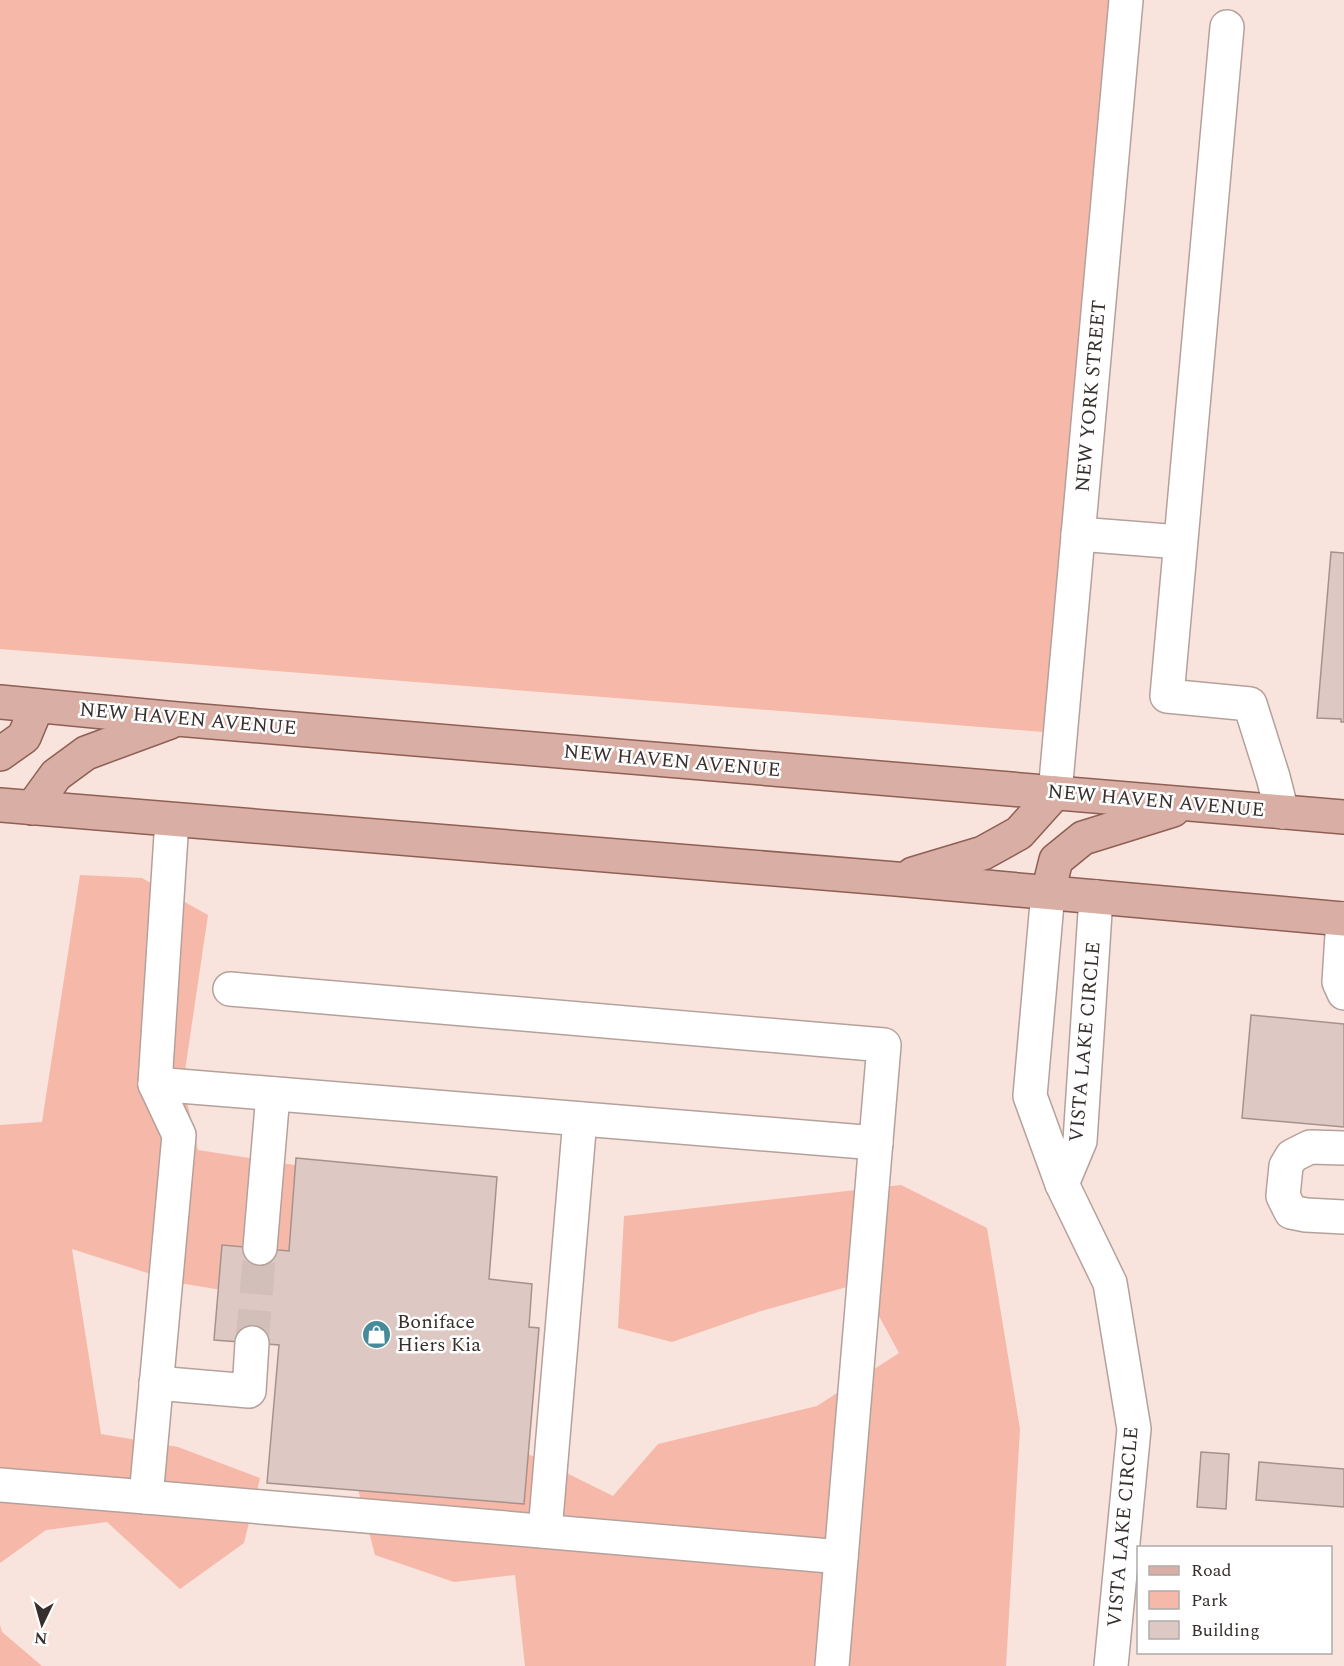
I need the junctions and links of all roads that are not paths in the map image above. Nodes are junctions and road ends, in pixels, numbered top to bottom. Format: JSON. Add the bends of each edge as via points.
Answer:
{"nodes":[{"id":1,"x":1126,"y":0,"type":"edge"},
{"id":2,"x":1227,"y":27,"type":"dead end"},
{"id":3,"x":1078,"y":534,"type":"junction"},
{"id":4,"x":1180,"y":542,"type":"junction"},
{"id":5,"x":0,"y":702,"type":"edge"},
{"id":6,"x":38,"y":705,"type":"junction"},
{"id":7,"x":177,"y":719,"type":"junction"},
{"id":8,"x":0,"y":754,"type":"edge"},
{"id":9,"x":1055,"y":793,"type":"junction"},
{"id":10,"x":1190,"y":805,"type":"junction"},
{"id":11,"x":16,"y":806,"type":"edge"},
{"id":12,"x":1282,"y":812,"type":"junction"},
{"id":13,"x":1344,"y":817,"type":"edge"},
{"id":14,"x":172,"y":820,"type":"junction"},
{"id":15,"x":896,"y":879,"type":"junction"},
{"id":16,"x":1048,"y":892,"type":"junction"},
{"id":17,"x":1096,"y":897,"type":"junction"},
{"id":18,"x":1344,"y":919,"type":"edge"},
{"id":19,"x":230,"y":989,"type":"dead end"},
{"id":20,"x":1344,"y":993,"type":"edge"},
{"id":21,"x":155,"y":1084,"type":"junction"},
{"id":22,"x":273,"y":1094,"type":"junction"},
{"id":23,"x":580,"y":1119,"type":"junction"},
{"id":24,"x":876,"y":1143,"type":"junction"},
{"id":25,"x":1344,"y":1148,"type":"edge"},
{"id":26,"x":1062,"y":1184,"type":"junction"},
{"id":27,"x":1344,"y":1217,"type":"edge"},
{"id":28,"x":260,"y":1248,"type":"tunnel mouth"},
{"id":29,"x":252,"y":1343,"type":"tunnel mouth"},
{"id":30,"x":156,"y":1383,"type":"junction"},
{"id":31,"x":0,"y":1485,"type":"edge"},
{"id":32,"x":146,"y":1497,"type":"junction"},
{"id":33,"x":545,"y":1531,"type":"junction"},
{"id":34,"x":841,"y":1557,"type":"junction"},
{"id":35,"x":832,"y":1666,"type":"edge"},
{"id":36,"x":1110,"y":1666,"type":"edge"}],
"edges":[{"from":1,"to":3,"type":"street","name":"NEW YORK STREET"},
{"from":2,"to":4,"type":"street"},
{"from":3,"to":4,"type":"street"},
{"from":3,"to":9,"type":"street","name":"NEW YORK STREET"},
{"from":4,"to":12,"type":"street","via":[[1167,696],[1250,704]]},
{"from":5,"to":6,"type":"main road","name":"NEW HAVEN AVENUE"},
{"from":6,"to":7,"type":"main road","name":"NEW HAVEN AVENUE"},
{"from":6,"to":8,"type":"main road","via":[[24,737]]},
{"from":7,"to":9,"type":"main road","name":"NEW HAVEN AVENUE"},
{"from":7,"to":11,"type":"main road","via":[[86,753]]},
{"from":9,"to":10,"type":"main road","name":"NEW HAVEN AVENUE"},
{"from":9,"to":15,"type":"main road","via":[[1019,832],[983,853]]},
{"from":10,"to":12,"type":"main road","name":"NEW HAVEN AVENUE"},
{"from":10,"to":16,"type":"main road","via":[[1083,838],[1056,860]]},
{"from":11,"to":14,"type":"main road"},
{"from":12,"to":13,"type":"main road","name":"NEW HAVEN AVENUE"},
{"from":14,"to":15,"type":"main road"},
{"from":14,"to":21,"type":"street"},
{"from":15,"to":16,"type":"main road"},
{"from":16,"to":17,"type":"main road"},
{"from":16,"to":26,"type":"street","name":"VISTA LAKE CIRCLE","via":[[1030,1096]]},
{"from":17,"to":18,"type":"main road"},
{"from":17,"to":26,"type":"street","name":"VISTA LAKE CIRCLE","via":[[1080,1141]]},
{"from":18,"to":20,"type":"street","via":[[1340,981]]},
{"from":19,"to":24,"type":"street","via":[[884,1045]]},
{"from":21,"to":22,"type":"street"},
{"from":21,"to":30,"type":"street","via":[[179,1134]]},
{"from":22,"to":23,"type":"street"},
{"from":22,"to":28,"type":"street"},
{"from":23,"to":24,"type":"street"},
{"from":23,"to":33,"type":"street"},
{"from":24,"to":34,"type":"street"},
{"from":25,"to":27,"type":"street","via":[[1310,1147],[1292,1156],[1286,1166],[1283,1196],[1291,1212]]},
{"from":26,"to":36,"type":"street","name":"VISTA LAKE CIRCLE","via":[[1110,1283],[1134,1429]]},
{"from":29,"to":30,"type":"street","via":[[249,1391]]},
{"from":30,"to":32,"type":"street"},
{"from":31,"to":32,"type":"street"},
{"from":32,"to":33,"type":"street"},
{"from":33,"to":34,"type":"street"},
{"from":34,"to":35,"type":"street"}]}
